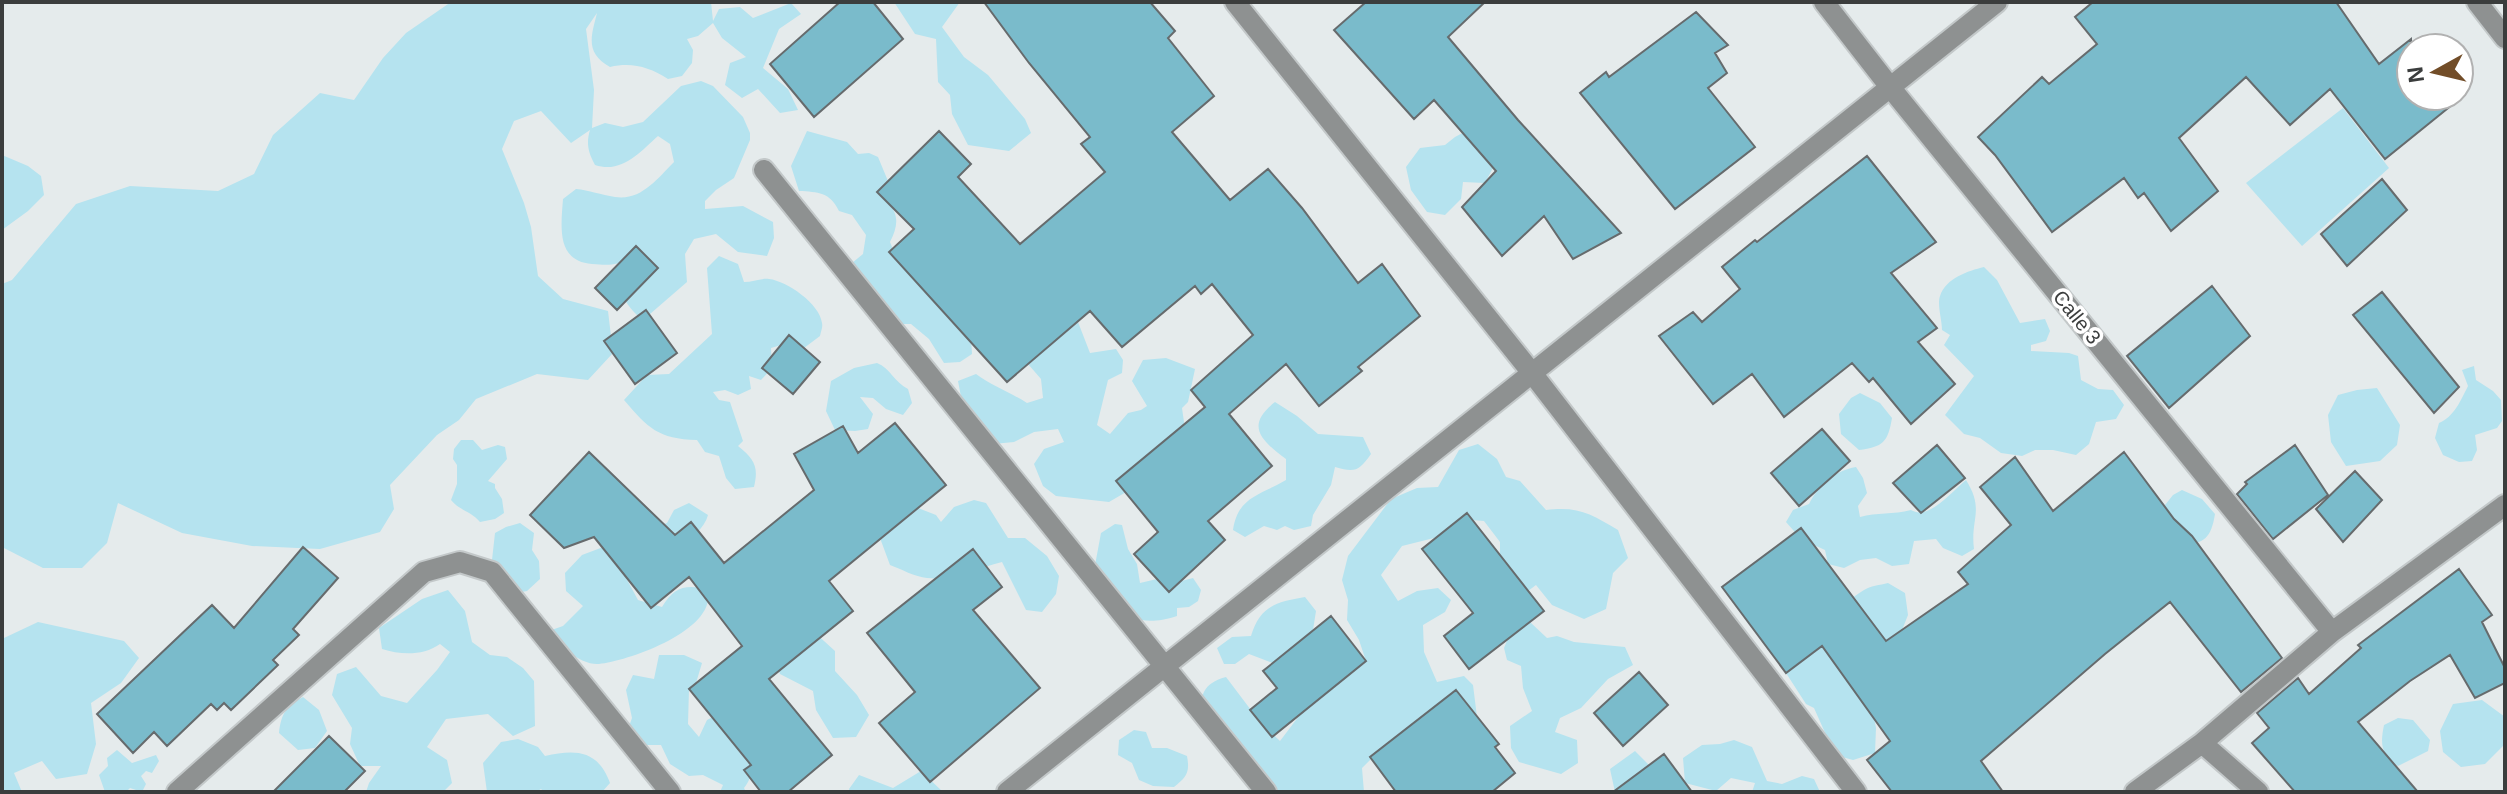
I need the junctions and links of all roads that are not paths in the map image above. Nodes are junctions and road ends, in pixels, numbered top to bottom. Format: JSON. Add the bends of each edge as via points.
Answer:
{"nodes":[{"id":1,"x":1235,"y":2,"type":"edge"},
{"id":2,"x":1824,"y":2,"type":"edge"},
{"id":3,"x":1997,"y":2,"type":"edge"},
{"id":4,"x":2477,"y":2,"type":"edge"},
{"id":5,"x":2505,"y":38,"type":"edge"},
{"id":6,"x":1890,"y":87,"type":"junction"},
{"id":7,"x":764,"y":170,"type":"dead end"},
{"id":8,"x":1532,"y":373,"type":"junction"},
{"id":9,"x":2505,"y":505,"type":"edge"},
{"id":10,"x":2332,"y":632,"type":"junction"},
{"id":11,"x":1165,"y":666,"type":"junction"},
{"id":12,"x":2202,"y":743,"type":"junction"},
{"id":13,"x":177,"y":792,"type":"edge"},
{"id":14,"x":670,"y":792,"type":"edge"},
{"id":15,"x":1007,"y":792,"type":"edge"},
{"id":16,"x":1266,"y":792,"type":"edge"},
{"id":17,"x":1856,"y":792,"type":"edge"},
{"id":18,"x":2135,"y":792,"type":"edge"},
{"id":19,"x":2258,"y":792,"type":"edge"}],
"edges":[{"from":1,"to":8,"type":"street"},
{"from":2,"to":6,"type":"street","name":"Calle 3"},
{"from":3,"to":6,"type":"street"},
{"from":4,"to":5,"type":"street"},
{"from":6,"to":8,"type":"street"},
{"from":6,"to":10,"type":"street","name":"Calle 3"},
{"from":7,"to":11,"type":"street"},
{"from":8,"to":11,"type":"street"},
{"from":8,"to":17,"type":"street"},
{"from":9,"to":10,"type":"street"},
{"from":10,"to":12,"type":"street"},
{"from":11,"to":15,"type":"street"},
{"from":11,"to":16,"type":"street"},
{"from":12,"to":18,"type":"street"},
{"from":12,"to":19,"type":"street"},
{"from":13,"to":14,"type":"street","via":[[424,572],[460,562],[492,572]]}]}
